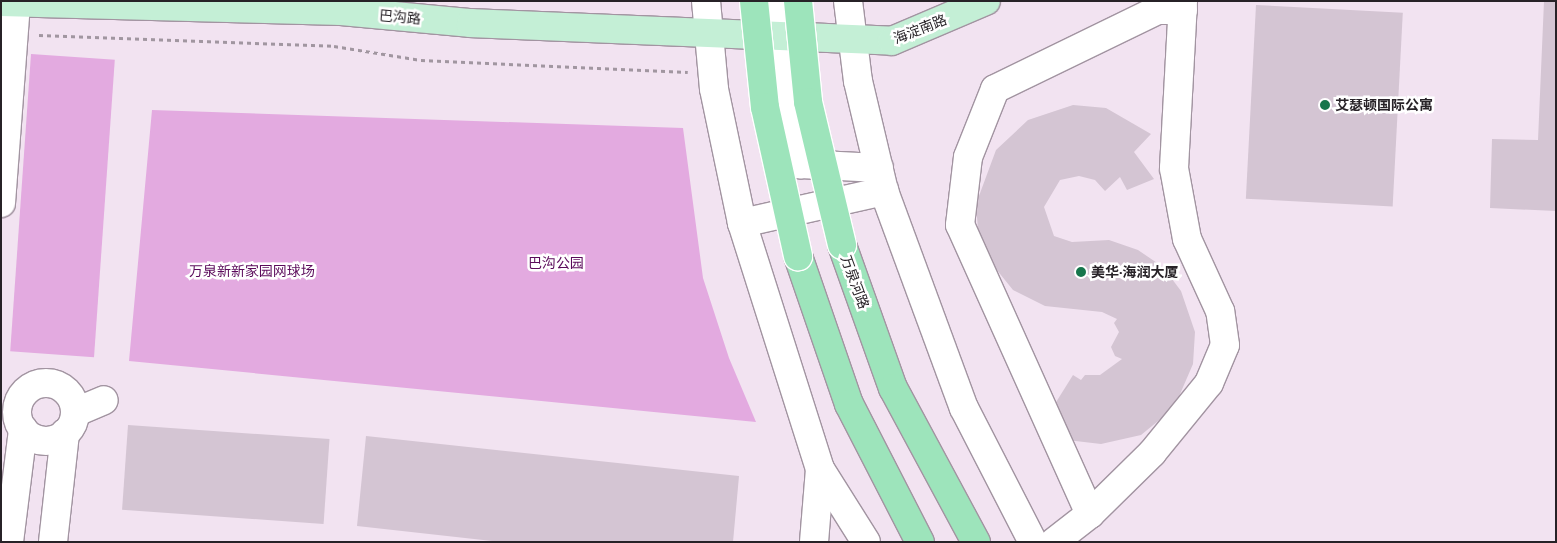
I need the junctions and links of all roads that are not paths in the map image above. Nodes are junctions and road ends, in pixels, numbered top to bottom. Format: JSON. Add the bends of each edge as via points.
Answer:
{"nodes":[{"id":1,"x":706,"y":1,"type":"edge"},
{"id":2,"x":754,"y":1,"type":"edge"},
{"id":3,"x":772,"y":1,"type":"edge"},
{"id":4,"x":798,"y":1,"type":"edge"},
{"id":5,"x":848,"y":1,"type":"edge"},
{"id":6,"x":986,"y":1,"type":"edge"},
{"id":7,"x":9,"y":2,"type":"edge"},
{"id":8,"x":1183,"y":6,"type":"edge"},
{"id":9,"x":708,"y":33,"type":"junction"},
{"id":10,"x":776,"y":36,"type":"junction"},
{"id":11,"x":851,"y":40,"type":"junction"},
{"id":12,"x":881,"y":180,"type":"junction"},
{"id":13,"x":1,"y":203,"type":"edge"},
{"id":14,"x":742,"y":223,"type":"junction"},
{"id":15,"x":104,"y":400,"type":"dead end"},
{"id":16,"x":14,"y":410,"type":"edge"},
{"id":17,"x":70,"y":423,"type":"junction"},
{"id":18,"x":820,"y":469,"type":"junction"},
{"id":19,"x":1090,"y":514,"type":"junction"},
{"id":20,"x":9,"y":538,"type":"edge"},
{"id":21,"x":53,"y":542,"type":"edge"},
{"id":22,"x":814,"y":542,"type":"edge"},
{"id":23,"x":866,"y":542,"type":"edge"},
{"id":24,"x":920,"y":542,"type":"edge"},
{"id":25,"x":976,"y":542,"type":"edge"},
{"id":26,"x":1033,"y":542,"type":"edge"},
{"id":27,"x":1054,"y":542,"type":"edge"}],
"edges":[{"from":1,"to":9,"type":"street"},
{"from":2,"to":24,"type":"highway","bridge":true,"via":[[765,107],[798,256],[849,404]]},
{"from":3,"to":10,"type":"street"},
{"from":4,"to":25,"type":"highway","name":"万泉河路","bridge":true,"via":[[808,102],[842,244],[893,388]]},
{"from":5,"to":11,"type":"street"},
{"from":6,"to":11,"type":"main road","name":"海淀南路","via":[[892,41]]},
{"from":7,"to":9,"type":"main road","name":"巴沟路","via":[[340,11],[471,23]]},
{"from":7,"to":13,"type":"street","via":[[14,34]]},
{"from":8,"to":19,"type":"street","via":[[1174,168],[1187,239],[1220,311],[1225,345],[1209,383],[1152,452]]},
{"from":8,"to":19,"type":"street","via":[[1158,10],[995,89],[968,157],[960,225]]},
{"from":9,"to":10,"type":"main road","name":"巴沟路"},
{"from":9,"to":14,"type":"street","via":[[714,89]]},
{"from":10,"to":11,"type":"main road","name":"海淀南路"},
{"from":10,"to":12,"type":"street","via":[[800,164]]},
{"from":11,"to":12,"type":"street"},
{"from":12,"to":14,"type":"street"},
{"from":12,"to":26,"type":"street","via":[[964,408]]},
{"from":14,"to":18,"type":"street"},
{"from":15,"to":17,"type":"street"},
{"from":16,"to":17,"type":"street","via":[[44,441]]},
{"from":16,"to":17,"type":"street","via":[[25,391],[43,383],[64,388]]},
{"from":16,"to":20,"type":"street"},
{"from":17,"to":21,"type":"street"},
{"from":18,"to":22,"type":"street"},
{"from":18,"to":23,"type":"street"},
{"from":19,"to":27,"type":"street"},
{"from":20,"to":21,"type":"street"}]}
